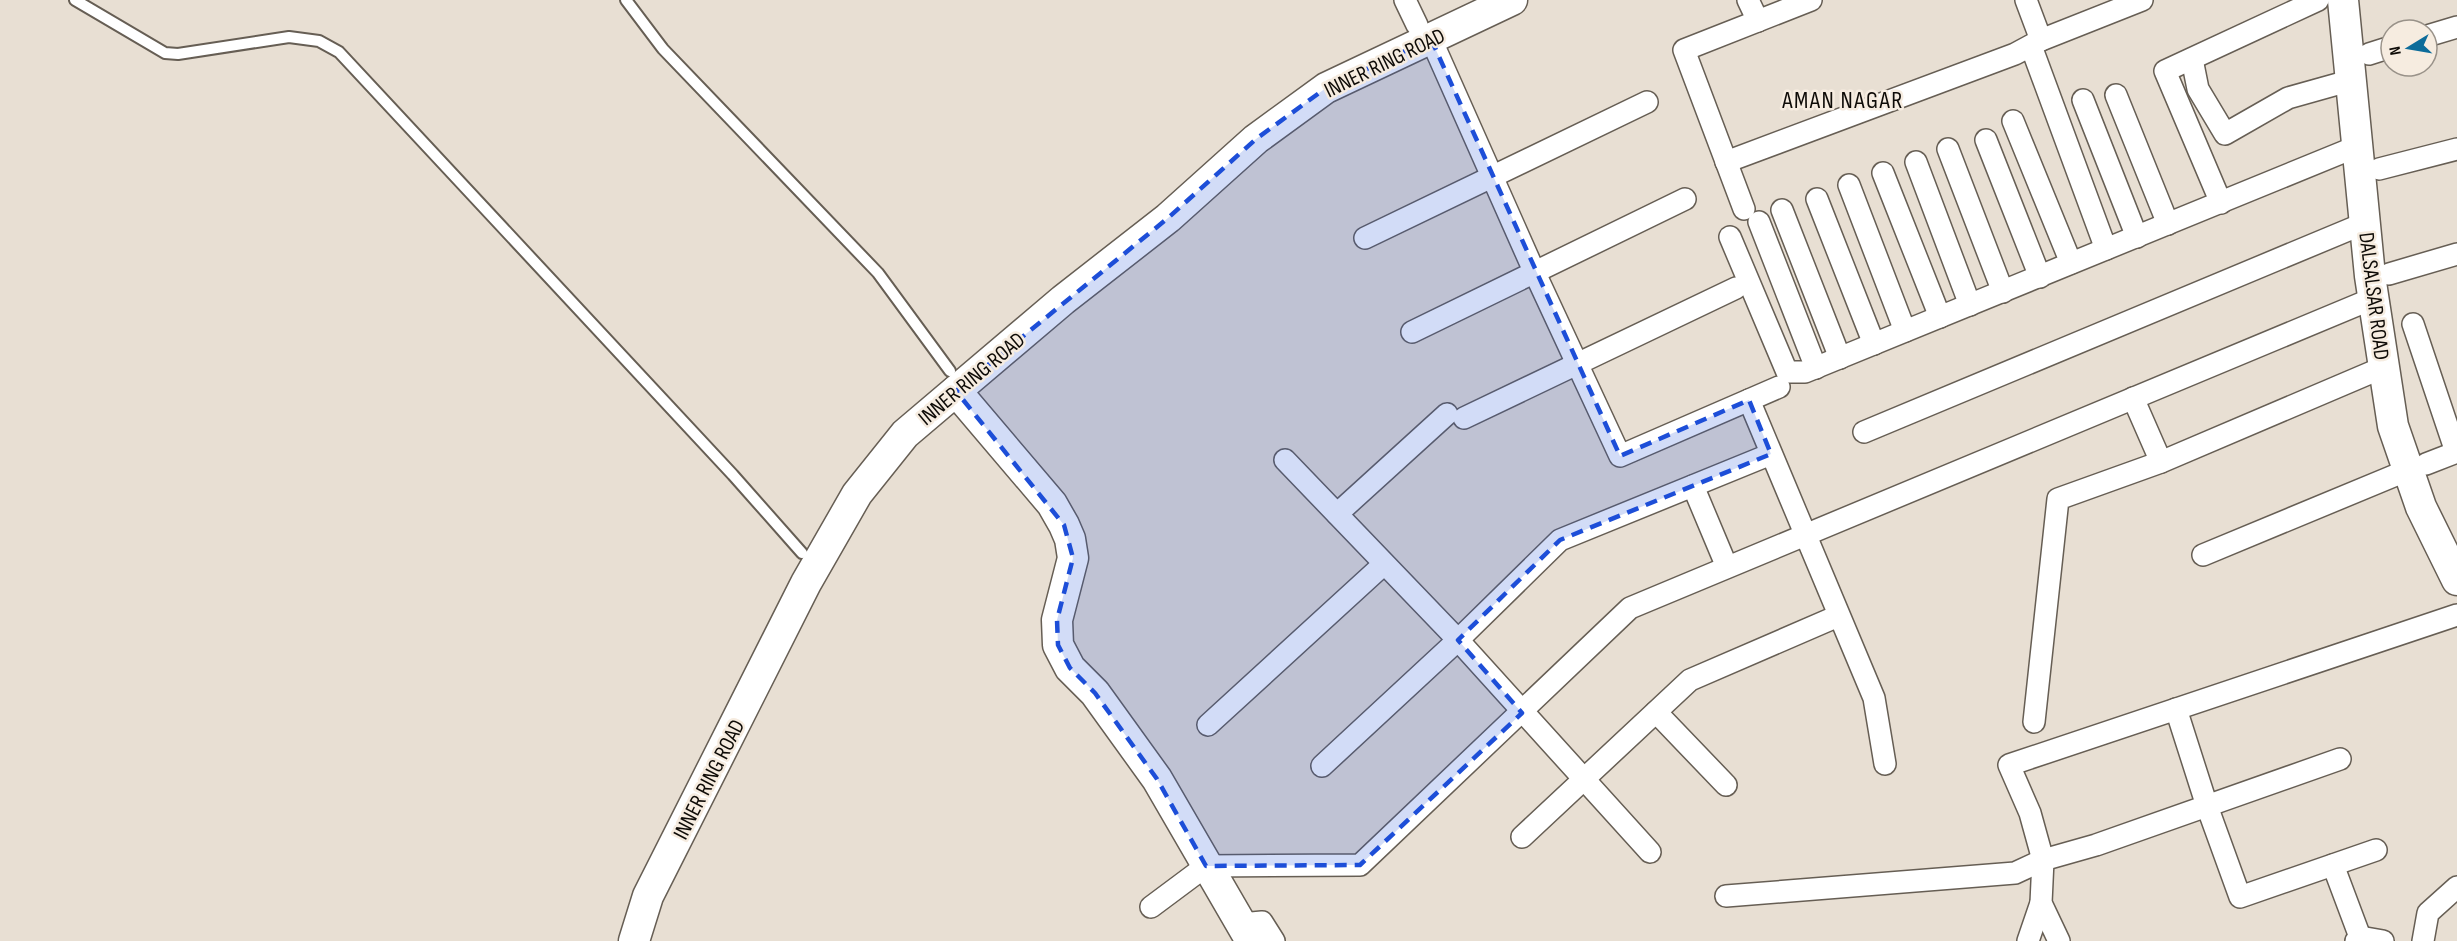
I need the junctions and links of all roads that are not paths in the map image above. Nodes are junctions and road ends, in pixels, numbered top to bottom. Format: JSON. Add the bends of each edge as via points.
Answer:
{"nodes":[{"id":1,"x":75,"y":0,"type":"edge"},
{"id":2,"x":626,"y":0,"type":"edge"},
{"id":3,"x":1469,"y":0,"type":"edge"},
{"id":4,"x":1512,"y":0,"type":"edge"},
{"id":5,"x":1748,"y":0,"type":"edge"},
{"id":6,"x":1811,"y":0,"type":"edge"},
{"id":7,"x":2026,"y":0,"type":"edge"},
{"id":8,"x":2142,"y":0,"type":"edge"},
{"id":9,"x":2318,"y":0,"type":"edge"},
{"id":10,"x":2343,"y":0,"type":"edge"},
{"id":11,"x":2361,"y":0,"type":"edge"},
{"id":12,"x":1417,"y":21,"type":"edge"},
{"id":13,"x":1758,"y":21,"type":"junction"},
{"id":14,"x":2457,"y":27,"type":"edge"},
{"id":15,"x":2439,"y":32,"type":"edge"},
{"id":16,"x":2036,"y":43,"type":"junction"},
{"id":17,"x":2379,"y":47,"type":"edge"},
{"id":18,"x":2192,"y":59,"type":"junction"},
{"id":19,"x":2380,"y":78,"type":"edge"},
{"id":20,"x":2352,"y":80,"type":"junction"},
{"id":21,"x":2116,"y":95,"type":"dead end"},
{"id":22,"x":2083,"y":100,"type":"dead end"},
{"id":23,"x":1647,"y":102,"type":"dead end"},
{"id":24,"x":2013,"y":121,"type":"dead end"},
{"id":25,"x":1986,"y":140,"type":"dead end"},
{"id":26,"x":2358,"y":146,"type":"junction"},
{"id":27,"x":1948,"y":149,"type":"dead end"},
{"id":28,"x":2457,"y":149,"type":"edge"},
{"id":29,"x":1726,"y":162,"type":"junction"},
{"id":30,"x":1916,"y":162,"type":"dead end"},
{"id":31,"x":2379,"y":169,"type":"junction"},
{"id":32,"x":1883,"y":174,"type":"dead end"},
{"id":33,"x":1493,"y":178,"type":"junction"},
{"id":34,"x":1849,"y":184,"type":"dead end"},
{"id":35,"x":1684,"y":199,"type":"dead end"},
{"id":36,"x":1817,"y":199,"type":"dead end"},
{"id":37,"x":2221,"y":202,"type":"junction"},
{"id":38,"x":1782,"y":210,"type":"dead end"},
{"id":39,"x":2366,"y":223,"type":"junction"},
{"id":40,"x":2168,"y":224,"type":"junction"},
{"id":41,"x":1730,"y":237,"type":"dead end"},
{"id":42,"x":2137,"y":237,"type":"junction"},
{"id":43,"x":1365,"y":238,"type":"dead end"},
{"id":44,"x":2106,"y":249,"type":"junction"},
{"id":45,"x":2457,"y":254,"type":"edge"},
{"id":46,"x":2071,"y":263,"type":"junction"},
{"id":47,"x":1534,"y":271,"type":"junction"},
{"id":48,"x":2040,"y":277,"type":"junction"},
{"id":49,"x":2381,"y":286,"type":"junction"},
{"id":50,"x":1736,"y":288,"type":"dead end"},
{"id":51,"x":2003,"y":292,"type":"junction"},
{"id":52,"x":1970,"y":305,"type":"junction"},
{"id":53,"x":1940,"y":317,"type":"junction"},
{"id":54,"x":2413,"y":324,"type":"dead end"},
{"id":55,"x":1412,"y":332,"type":"dead end"},
{"id":56,"x":1905,"y":332,"type":"junction"},
{"id":57,"x":1874,"y":344,"type":"junction"},
{"id":58,"x":1840,"y":358,"type":"junction"},
{"id":59,"x":1576,"y":362,"type":"junction"},
{"id":60,"x":2384,"y":367,"type":"junction"},
{"id":61,"x":1816,"y":368,"type":"junction"},
{"id":62,"x":953,"y":381,"type":"junction"},
{"id":63,"x":1779,"y":387,"type":"dead end"},
{"id":64,"x":2133,"y":398,"type":"junction"},
{"id":65,"x":1749,"y":400,"type":"junction"},
{"id":66,"x":1864,"y":432,"type":"dead end"},
{"id":67,"x":2457,"y":452,"type":"edge"},
{"id":68,"x":1772,"y":454,"type":"junction"},
{"id":69,"x":1285,"y":460,"type":"dead end"},
{"id":70,"x":2160,"y":462,"type":"junction"},
{"id":71,"x":2417,"y":467,"type":"junction"},
{"id":72,"x":1693,"y":486,"type":"junction"},
{"id":73,"x":1337,"y":514,"type":"junction"},
{"id":74,"x":1805,"y":534,"type":"junction"},
{"id":75,"x":2457,"y":537,"type":"edge"},
{"id":76,"x":802,"y":553,"type":"junction"},
{"id":77,"x":2203,"y":555,"type":"dead end"},
{"id":78,"x":1384,"y":564,"type":"junction"},
{"id":79,"x":1727,"y":567,"type":"junction"},
{"id":80,"x":2457,"y":579,"type":"edge"},
{"id":81,"x":2457,"y":615,"type":"edge"},
{"id":82,"x":1838,"y":616,"type":"junction"},
{"id":83,"x":1458,"y":640,"type":"junction"},
{"id":84,"x":2176,"y":709,"type":"junction"},
{"id":85,"x":1656,"y":712,"type":"junction"},
{"id":86,"x":1522,"y":713,"type":"junction"},
{"id":87,"x":2034,"y":722,"type":"dead end"},
{"id":88,"x":1208,"y":725,"type":"dead end"},
{"id":89,"x":2340,"y":759,"type":"dead end"},
{"id":90,"x":1885,"y":764,"type":"dead end"},
{"id":91,"x":1322,"y":766,"type":"dead end"},
{"id":92,"x":1583,"y":779,"type":"junction"},
{"id":93,"x":1726,"y":785,"type":"dead end"},
{"id":94,"x":2207,"y":806,"type":"junction"},
{"id":95,"x":1522,"y":837,"type":"dead end"},
{"id":96,"x":2376,"y":850,"type":"dead end"},
{"id":97,"x":1650,"y":852,"type":"dead end"},
{"id":98,"x":2043,"y":860,"type":"junction"},
{"id":99,"x":2333,"y":865,"type":"junction"},
{"id":100,"x":1206,"y":866,"type":"junction"},
{"id":101,"x":2457,"y":887,"type":"edge"},
{"id":102,"x":1726,"y":896,"type":"dead end"},
{"id":103,"x":2041,"y":903,"type":"junction"},
{"id":104,"x":1151,"y":907,"type":"dead end"},
{"id":105,"x":1246,"y":932,"type":"edge"},
{"id":106,"x":2358,"y":939,"type":"edge"},
{"id":107,"x":614,"y":941,"type":"edge"},
{"id":108,"x":634,"y":941,"type":"edge"},
{"id":109,"x":1274,"y":941,"type":"edge"},
{"id":110,"x":2028,"y":941,"type":"edge"},
{"id":111,"x":2059,"y":941,"type":"edge"},
{"id":112,"x":2383,"y":941,"type":"edge"},
{"id":113,"x":2423,"y":941,"type":"edge"}],
"edges":[{"from":1,"to":76,"type":"lane","via":[[165,53],[289,37],[319,40],[339,51]]},
{"from":2,"to":62,"type":"lane","via":[[690,78],[878,273]]},
{"from":3,"to":12,"type":"main road","name":"INNER RING ROAD"},
{"from":4,"to":12,"type":"main road","name":"INNER RING ROAD"},
{"from":5,"to":13,"type":"street"},
{"from":6,"to":13,"type":"street"},
{"from":7,"to":16,"type":"street"},
{"from":8,"to":16,"type":"street"},
{"from":9,"to":18,"type":"street"},
{"from":10,"to":20,"type":"main road","name":"DALSALSAR ROAD"},
{"from":11,"to":17,"type":"main road","name":"DALSALSAR ROAD"},
{"from":12,"to":33,"type":"street"},
{"from":12,"to":62,"type":"main road","name":"INNER RING ROAD","via":[[1317,72],[1244,125],[1156,203],[1051,285]]},
{"from":13,"to":29,"type":"street","via":[[1684,50]]},
{"from":14,"to":15,"type":"street"},
{"from":16,"to":29,"type":"street"},
{"from":16,"to":44,"type":"street"},
{"from":18,"to":20,"type":"street","via":[[2198,89],[2225,134],[2288,98]]},
{"from":18,"to":37,"type":"street","via":[[2165,71]]},
{"from":19,"to":31,"type":"main road","name":"DALSALSAR ROAD"},
{"from":20,"to":26,"type":"main road","name":"DALSALSAR ROAD"},
{"from":21,"to":40,"type":"street"},
{"from":22,"to":42,"type":"street"},
{"from":23,"to":33,"type":"street"},
{"from":24,"to":46,"type":"street"},
{"from":25,"to":48,"type":"street"},
{"from":26,"to":37,"type":"street"},
{"from":26,"to":39,"type":"main road","name":"DALSALSAR ROAD"},
{"from":27,"to":51,"type":"street"},
{"from":28,"to":31,"type":"street"},
{"from":29,"to":61,"type":"street"},
{"from":30,"to":52,"type":"street"},
{"from":31,"to":49,"type":"main road","name":"DALSALSAR ROAD"},
{"from":32,"to":53,"type":"street"},
{"from":33,"to":43,"type":"street"},
{"from":33,"to":47,"type":"street"},
{"from":34,"to":56,"type":"street"},
{"from":35,"to":47,"type":"street"},
{"from":36,"to":57,"type":"street"},
{"from":37,"to":40,"type":"street"},
{"from":38,"to":58,"type":"street"},
{"from":39,"to":49,"type":"main road","name":"DALSALSAR ROAD"},
{"from":39,"to":66,"type":"street"},
{"from":40,"to":42,"type":"street"},
{"from":41,"to":61,"type":"street","via":[[1787,372]]},
{"from":42,"to":44,"type":"street"},
{"from":44,"to":46,"type":"street"},
{"from":45,"to":49,"type":"street"},
{"from":46,"to":48,"type":"street"},
{"from":47,"to":55,"type":"street"},
{"from":47,"to":59,"type":"street"},
{"from":48,"to":51,"type":"street"},
{"from":49,"to":60,"type":"main road","name":"DALSALSAR ROAD"},
{"from":49,"to":64,"type":"street"},
{"from":49,"to":71,"type":"main road","name":"DALSALSAR ROAD","via":[[2412,422]]},
{"from":50,"to":59,"type":"street"},
{"from":51,"to":52,"type":"street"},
{"from":52,"to":53,"type":"street"},
{"from":53,"to":56,"type":"street"},
{"from":54,"to":67,"type":"street"},
{"from":56,"to":57,"type":"street"},
{"from":57,"to":58,"type":"street"},
{"from":58,"to":61,"type":"street"},
{"from":59,"to":65,"type":"street","via":[[1620,456]]},
{"from":59,"to":73,"type":"street","via":[[1455,416]]},
{"from":60,"to":70,"type":"street"},
{"from":60,"to":71,"type":"main road","name":"DALSALSAR ROAD","via":[[2393,426]]},
{"from":62,"to":76,"type":"main road","name":"INNER RING ROAD","via":[[892,421],[842,483]]},
{"from":62,"to":100,"type":"main road","via":[[1052,504],[1064,525],[1072,558],[1057,620],[1058,645],[1070,668],[1095,693],[1157,779]]},
{"from":62,"to":108,"type":"main road","name":"INNER RING ROAD","via":[[857,494],[806,583],[648,896]]},
{"from":63,"to":65,"type":"street"},
{"from":64,"to":70,"type":"street"},
{"from":64,"to":74,"type":"street"},
{"from":65,"to":68,"type":"street"},
{"from":67,"to":71,"type":"street"},
{"from":68,"to":72,"type":"street"},
{"from":68,"to":74,"type":"street"},
{"from":69,"to":73,"type":"street"},
{"from":70,"to":87,"type":"street","via":[[2058,499]]},
{"from":71,"to":75,"type":"main road","name":"DALSALSAR ROAD"},
{"from":71,"to":77,"type":"street"},
{"from":71,"to":80,"type":"main road","name":"DALSALSAR ROAD","via":[[2421,507]]},
{"from":72,"to":79,"type":"street"},
{"from":72,"to":83,"type":"street","via":[[1560,540]]},
{"from":73,"to":78,"type":"street"},
{"from":74,"to":79,"type":"street"},
{"from":74,"to":82,"type":"street"},
{"from":76,"to":107,"type":"main road","name":"INNER RING ROAD","via":[[631,888]]},
{"from":78,"to":83,"type":"street"},
{"from":78,"to":88,"type":"street"},
{"from":79,"to":86,"type":"street","via":[[1630,608]]},
{"from":81,"to":84,"type":"street"},
{"from":82,"to":85,"type":"street","via":[[1690,680]]},
{"from":82,"to":90,"type":"street","via":[[1874,698]]},
{"from":83,"to":86,"type":"street"},
{"from":83,"to":91,"type":"street"},
{"from":84,"to":94,"type":"street"},
{"from":84,"to":98,"type":"street","via":[[2008,765],[2030,813]]},
{"from":85,"to":92,"type":"street"},
{"from":85,"to":93,"type":"street"},
{"from":86,"to":92,"type":"street"},
{"from":86,"to":100,"type":"street","via":[[1360,865]]},
{"from":89,"to":94,"type":"street"},
{"from":92,"to":95,"type":"street"},
{"from":92,"to":97,"type":"street"},
{"from":94,"to":98,"type":"street"},
{"from":94,"to":99,"type":"street","via":[[2240,897]]},
{"from":96,"to":99,"type":"street"},
{"from":98,"to":102,"type":"street","via":[[2015,873]]},
{"from":98,"to":103,"type":"street"},
{"from":99,"to":106,"type":"street"},
{"from":100,"to":104,"type":"street"},
{"from":100,"to":105,"type":"main road"},
{"from":101,"to":113,"type":"street","via":[[2428,913]]},
{"from":103,"to":110,"type":"street"},
{"from":103,"to":111,"type":"street"},
{"from":105,"to":109,"type":"street","via":[[1262,922]]},
{"from":106,"to":112,"type":"street"}]}
